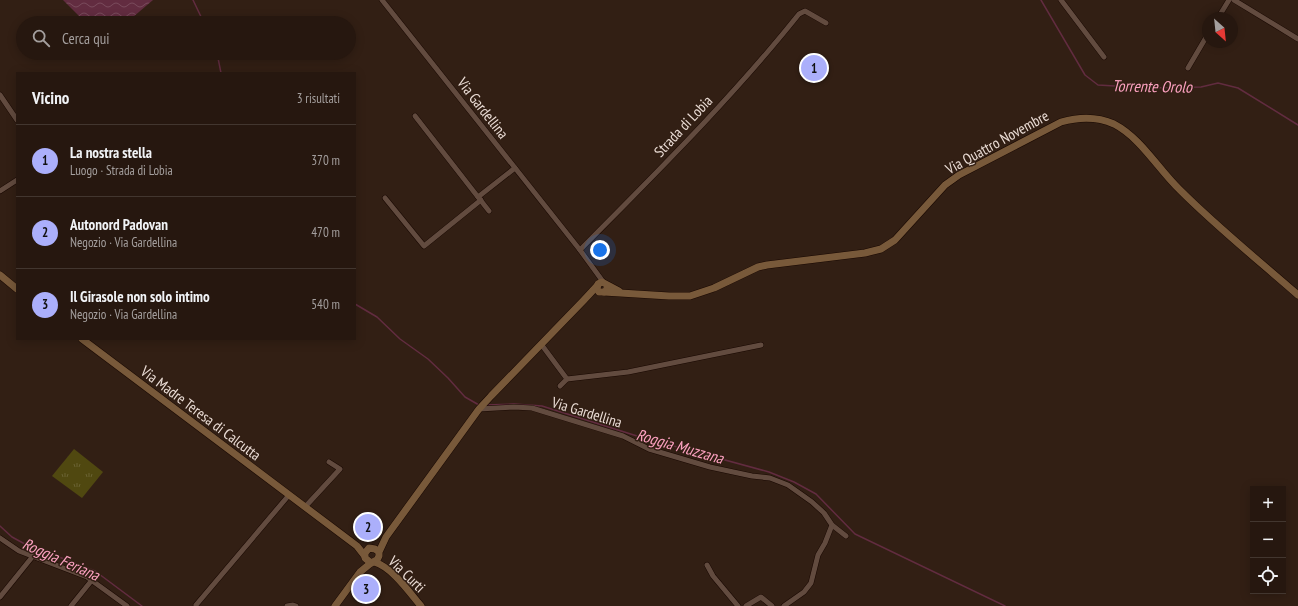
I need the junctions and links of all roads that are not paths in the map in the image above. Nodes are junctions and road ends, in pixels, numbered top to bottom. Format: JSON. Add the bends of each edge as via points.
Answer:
{"nodes":[{"id":1,"x":382,"y":0,"type":"edge"},
{"id":2,"x":1061,"y":0,"type":"edge"},
{"id":3,"x":1229,"y":0,"type":"edge"},
{"id":4,"x":1234,"y":0,"type":"edge"},
{"id":5,"x":1222,"y":12,"type":"edge"},
{"id":6,"x":826,"y":23,"type":"dead end"},
{"id":7,"x":1298,"y":39,"type":"edge"},
{"id":8,"x":1202,"y":44,"type":"edge"},
{"id":9,"x":1104,"y":57,"type":"dead end"},
{"id":10,"x":1188,"y":68,"type":"dead end"},
{"id":11,"x":0,"y":95,"type":"edge"},
{"id":12,"x":415,"y":116,"type":"dead end"},
{"id":13,"x":16,"y":119,"type":"edge"},
{"id":14,"x":515,"y":168,"type":"junction"},
{"id":15,"x":16,"y":181,"type":"edge"},
{"id":16,"x":0,"y":190,"type":"edge"},
{"id":17,"x":385,"y":198,"type":"dead end"},
{"id":18,"x":480,"y":199,"type":"junction"},
{"id":19,"x":489,"y":211,"type":"dead end"},
{"id":20,"x":580,"y":250,"type":"junction"},
{"id":21,"x":0,"y":274,"type":"edge"},
{"id":22,"x":602,"y":287,"type":"junction"},
{"id":23,"x":16,"y":288,"type":"edge"},
{"id":24,"x":1298,"y":295,"type":"edge"},
{"id":25,"x":83,"y":340,"type":"edge"},
{"id":26,"x":541,"y":344,"type":"junction"},
{"id":27,"x":761,"y":345,"type":"dead end"},
{"id":28,"x":568,"y":379,"type":"junction"},
{"id":29,"x":560,"y":386,"type":"dead end"},
{"id":30,"x":481,"y":407,"type":"junction"},
{"id":31,"x":328,"y":462,"type":"dead end"},
{"id":32,"x":289,"y":495,"type":"junction"},
{"id":33,"x":305,"y":507,"type":"junction"},
{"id":34,"x":832,"y":525,"type":"junction"},
{"id":35,"x":846,"y":536,"type":"dead end"},
{"id":36,"x":386,"y":537,"type":"junction"},
{"id":37,"x":0,"y":538,"type":"edge"},
{"id":38,"x":357,"y":546,"type":"junction"},
{"id":39,"x":370,"y":548,"type":"junction"},
{"id":40,"x":379,"y":552,"type":"junction"},
{"id":41,"x":33,"y":556,"type":"junction"},
{"id":42,"x":364,"y":556,"type":"junction"},
{"id":43,"x":373,"y":562,"type":"junction"},
{"id":44,"x":707,"y":565,"type":"dead end"},
{"id":45,"x":360,"y":572,"type":"junction"},
{"id":46,"x":92,"y":580,"type":"junction"},
{"id":47,"x":0,"y":597,"type":"edge"},
{"id":48,"x":196,"y":605,"type":"dead end"},
{"id":49,"x":71,"y":606,"type":"edge"},
{"id":50,"x":127,"y":606,"type":"edge"},
{"id":51,"x":287,"y":606,"type":"edge"},
{"id":52,"x":296,"y":606,"type":"edge"},
{"id":53,"x":335,"y":606,"type":"edge"},
{"id":54,"x":421,"y":606,"type":"edge"},
{"id":55,"x":738,"y":606,"type":"edge"},
{"id":56,"x":746,"y":606,"type":"edge"},
{"id":57,"x":772,"y":606,"type":"edge"},
{"id":58,"x":784,"y":606,"type":"edge"}],
"edges":[{"from":1,"to":14,"type":"street","name":"Via Gardellina"},
{"from":2,"to":9,"type":"street"},
{"from":3,"to":5,"type":"street"},
{"from":4,"to":7,"type":"street"},
{"from":6,"to":20,"type":"street","name":"Strada di Lobia","via":[[805,11],[799,14],[701,126]]},
{"from":8,"to":10,"type":"street"},
{"from":11,"to":13,"type":"street"},
{"from":12,"to":18,"type":"street"},
{"from":14,"to":18,"type":"street"},
{"from":14,"to":20,"type":"street","name":"Via Gardellina"},
{"from":15,"to":16,"type":"street"},
{"from":17,"to":18,"type":"street","via":[[424,246]]},
{"from":18,"to":19,"type":"street"},
{"from":20,"to":22,"type":"street","name":"Via Gardellina","via":[[595,269]]},
{"from":21,"to":23,"type":"street"},
{"from":22,"to":24,"type":"street","name":"Via Quattro Novembre","via":[[627,294],[690,296],[714,288],[758,267],[881,249],[894,240],[946,185],[959,175],[1060,122],[1086,118],[1105,120],[1129,134],[1179,190]]},
{"from":22,"to":26,"type":"street","via":[[584,300]]},
{"from":25,"to":32,"type":"street","name":"Via Madre Teresa di Calcutta"},
{"from":26,"to":28,"type":"street","name":"Via Gardellina"},
{"from":26,"to":30,"type":"street"},
{"from":27,"to":28,"type":"street","name":"Via Gardellina","via":[[628,372]]},
{"from":28,"to":29,"type":"street","name":"Via Gardellina"},
{"from":30,"to":34,"type":"street","name":"Via Gardellina","via":[[532,408],[623,436],[650,449],[710,467],[770,478],[788,485],[812,502]]},
{"from":30,"to":36,"type":"street"},
{"from":31,"to":33,"type":"street","via":[[340,469]]},
{"from":32,"to":33,"type":"street","name":"Via Madre Teresa di Calcutta"},
{"from":32,"to":48,"type":"street"},
{"from":33,"to":38,"type":"street","name":"Via Madre Teresa di Calcutta"},
{"from":34,"to":35,"type":"street","name":"Via Gardellina"},
{"from":34,"to":58,"type":"street","via":[[818,555],[811,583],[804,592]]},
{"from":36,"to":39,"type":"street"},
{"from":36,"to":40,"type":"street"},
{"from":37,"to":41,"type":"street","via":[[13,548]]},
{"from":38,"to":39,"type":"street","name":"Via Madre Teresa di Calcutta"},
{"from":38,"to":42,"type":"street","name":"Via Madre Teresa di Calcutta"},
{"from":39,"to":40,"type":"street"},
{"from":39,"to":42,"type":"street"},
{"from":40,"to":43,"type":"street","via":[[379,558]]},
{"from":41,"to":46,"type":"street"},
{"from":41,"to":47,"type":"street"},
{"from":42,"to":43,"type":"street","via":[[366,560]]},
{"from":42,"to":45,"type":"street"},
{"from":43,"to":45,"type":"street"},
{"from":43,"to":54,"type":"street","name":"Via Curti","via":[[382,564]]},
{"from":44,"to":55,"type":"street"},
{"from":45,"to":53,"type":"street"},
{"from":46,"to":49,"type":"street"},
{"from":46,"to":50,"type":"street"},
{"from":51,"to":52,"type":"street"},
{"from":56,"to":57,"type":"street","via":[[762,598]]}]}
